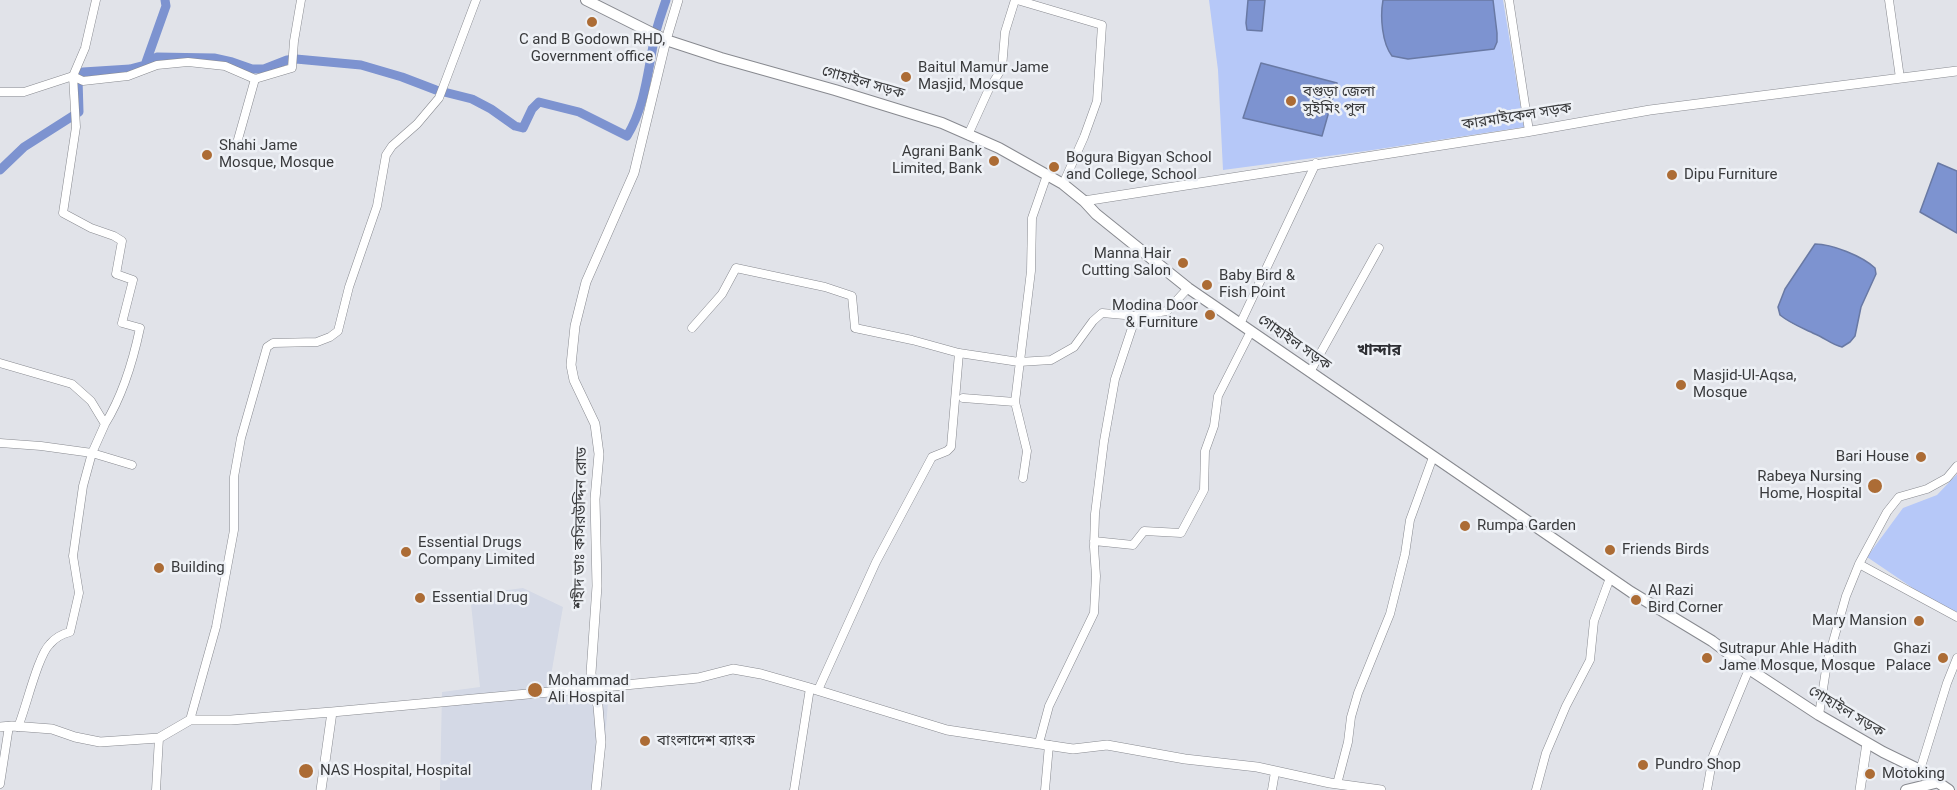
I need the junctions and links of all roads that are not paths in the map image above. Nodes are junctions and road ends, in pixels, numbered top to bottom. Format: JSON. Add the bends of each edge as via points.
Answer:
{"nodes":[{"id":1,"x":96,"y":0,"type":"edge"},
{"id":2,"x":301,"y":0,"type":"edge"},
{"id":3,"x":476,"y":0,"type":"edge"},
{"id":4,"x":586,"y":0,"type":"edge"},
{"id":5,"x":678,"y":0,"type":"edge"},
{"id":6,"x":1016,"y":0,"type":"edge"},
{"id":7,"x":1509,"y":0,"type":"edge"},
{"id":8,"x":1889,"y":0,"type":"edge"},
{"id":9,"x":663,"y":39,"type":"junction"},
{"id":10,"x":1957,"y":71,"type":"edge"},
{"id":11,"x":1900,"y":78,"type":"junction"},
{"id":12,"x":78,"y":79,"type":"junction"},
{"id":13,"x":255,"y":79,"type":"junction"},
{"id":14,"x":0,"y":92,"type":"edge"},
{"id":15,"x":1528,"y":131,"type":"junction"},
{"id":16,"x":968,"y":135,"type":"junction"},
{"id":17,"x":237,"y":143,"type":"dead end"},
{"id":18,"x":1316,"y":163,"type":"junction"},
{"id":19,"x":1047,"y":175,"type":"junction"},
{"id":20,"x":1063,"y":184,"type":"junction"},
{"id":21,"x":1084,"y":201,"type":"junction"},
{"id":22,"x":1379,"y":248,"type":"dead end"},
{"id":23,"x":1188,"y":288,"type":"junction"},
{"id":24,"x":1136,"y":316,"type":"junction"},
{"id":25,"x":1240,"y":324,"type":"junction"},
{"id":26,"x":692,"y":328,"type":"dead end"},
{"id":27,"x":1251,"y":331,"type":"junction"},
{"id":28,"x":959,"y":353,"type":"junction"},
{"id":29,"x":1019,"y":362,"type":"junction"},
{"id":30,"x":0,"y":363,"type":"edge"},
{"id":31,"x":1310,"y":372,"type":"junction"},
{"id":32,"x":963,"y":399,"type":"dead end"},
{"id":33,"x":1015,"y":402,"type":"junction"},
{"id":34,"x":105,"y":424,"type":"junction"},
{"id":35,"x":0,"y":443,"type":"edge"},
{"id":36,"x":93,"y":453,"type":"junction"},
{"id":37,"x":1433,"y":457,"type":"junction"},
{"id":38,"x":132,"y":465,"type":"dead end"},
{"id":39,"x":1957,"y":466,"type":"edge"},
{"id":40,"x":1023,"y":478,"type":"dead end"},
{"id":41,"x":1094,"y":541,"type":"junction"},
{"id":42,"x":1859,"y":564,"type":"junction"},
{"id":43,"x":1610,"y":578,"type":"junction"},
{"id":44,"x":1957,"y":617,"type":"edge"},
{"id":45,"x":1957,"y":658,"type":"edge"},
{"id":46,"x":1749,"y":669,"type":"junction"},
{"id":47,"x":593,"y":688,"type":"junction"},
{"id":48,"x":814,"y":689,"type":"junction"},
{"id":49,"x":332,"y":712,"type":"junction"},
{"id":50,"x":1819,"y":715,"type":"junction"},
{"id":51,"x":190,"y":720,"type":"junction"},
{"id":52,"x":9,"y":727,"type":"edge"},
{"id":53,"x":159,"y":738,"type":"junction"},
{"id":54,"x":1867,"y":742,"type":"junction"},
{"id":55,"x":1044,"y":744,"type":"junction"},
{"id":56,"x":1920,"y":770,"type":"junction"},
{"id":57,"x":1275,"y":772,"type":"junction"},
{"id":58,"x":1939,"y":782,"type":"junction"},
{"id":59,"x":0,"y":784,"type":"edge"},
{"id":60,"x":1337,"y":784,"type":"junction"},
{"id":61,"x":156,"y":790,"type":"edge"},
{"id":62,"x":321,"y":790,"type":"edge"},
{"id":63,"x":596,"y":790,"type":"edge"},
{"id":64,"x":795,"y":790,"type":"edge"},
{"id":65,"x":1045,"y":790,"type":"edge"},
{"id":66,"x":1272,"y":790,"type":"edge"},
{"id":67,"x":1381,"y":790,"type":"edge"},
{"id":68,"x":1536,"y":790,"type":"edge"},
{"id":69,"x":1707,"y":790,"type":"edge"},
{"id":70,"x":1860,"y":790,"type":"edge"},
{"id":71,"x":1906,"y":790,"type":"edge"},
{"id":72,"x":1949,"y":790,"type":"edge"}],
"edges":[{"from":1,"to":12,"type":"street"},
{"from":2,"to":13,"type":"street","via":[[292,68]]},
{"from":3,"to":51,"type":"street","via":[[442,91],[386,155],[377,206],[338,331],[317,342],[273,343],[267,347],[241,438],[234,477],[234,530],[218,616]]},
{"from":4,"to":9,"type":"main road","name":"গোহাইল সড়ক"},
{"from":5,"to":9,"type":"street","name":"শহীদ ডাঃ কসিরউদ্দিন রোড"},
{"from":6,"to":16,"type":"street","via":[[1005,32],[1002,68]]},
{"from":6,"to":20,"type":"street","via":[[1102,25],[1097,101]]},
{"from":7,"to":15,"type":"street"},
{"from":8,"to":11,"type":"street"},
{"from":9,"to":16,"type":"main road","name":"গোহাইল সড়ক","via":[[922,116]]},
{"from":9,"to":47,"type":"street","name":"শহীদ ডাঃ কসিরউদ্দিন রোড","via":[[634,173],[586,282],[575,326],[573,380],[594,424],[599,454]]},
{"from":10,"to":11,"type":"street","name":"কারমাইকেল সড়ক"},
{"from":11,"to":15,"type":"street","name":"কারমাইকেল সড়ক","via":[[1650,110]]},
{"from":12,"to":13,"type":"street","via":[[128,76],[157,65],[188,62],[225,66]]},
{"from":12,"to":14,"type":"street","via":[[24,92]]},
{"from":12,"to":34,"type":"street","via":[[72,162],[63,213],[122,241],[116,274],[133,280],[122,323],[140,328],[114,410]]},
{"from":13,"to":17,"type":"street"},
{"from":15,"to":18,"type":"street","name":"কারমাইকেল সড়ক"},
{"from":16,"to":19,"type":"main road","name":"গোহাইল সড়ক"},
{"from":18,"to":21,"type":"street","name":"কারমাইকেল সড়ক"},
{"from":18,"to":25,"type":"street"},
{"from":19,"to":20,"type":"main road","name":"গোহাইল সড়ক"},
{"from":19,"to":29,"type":"street","via":[[1032,218],[1031,271]]},
{"from":20,"to":21,"type":"main road","name":"গোহাইল সড়ক"},
{"from":21,"to":23,"type":"main road","name":"গোহাইল সড়ক"},
{"from":22,"to":31,"type":"street"},
{"from":23,"to":24,"type":"street","via":[[1167,311]]},
{"from":23,"to":25,"type":"main road","name":"গোহাইল সড়ক"},
{"from":24,"to":29,"type":"street","via":[[1102,313],[1074,347],[1051,360]]},
{"from":24,"to":41,"type":"street","via":[[1108,409]]},
{"from":25,"to":27,"type":"main road","name":"গোহাইল সড়ক"},
{"from":26,"to":28,"type":"street","via":[[722,294],[736,268],[852,296],[855,328]]},
{"from":27,"to":31,"type":"main road","name":"গোহাইল সড়ক"},
{"from":27,"to":41,"type":"street","via":[[1218,396],[1214,426],[1205,451],[1204,490],[1181,533],[1144,531],[1133,545]]},
{"from":28,"to":29,"type":"street"},
{"from":28,"to":48,"type":"street","via":[[951,447],[932,457]]},
{"from":29,"to":33,"type":"street"},
{"from":30,"to":34,"type":"street","via":[[72,384],[91,401]]},
{"from":31,"to":37,"type":"main road","name":"গোহাইল সড়ক"},
{"from":32,"to":33,"type":"street"},
{"from":33,"to":40,"type":"street","via":[[1027,451]]},
{"from":34,"to":36,"type":"street"},
{"from":35,"to":36,"type":"street"},
{"from":36,"to":38,"type":"street"},
{"from":36,"to":52,"type":"street","via":[[83,486],[73,556],[79,593],[70,633],[49,644],[26,708]]},
{"from":37,"to":43,"type":"main road","name":"গোহাইল সড়ক"},
{"from":37,"to":60,"type":"street","via":[[1410,520],[1390,614],[1351,717]]},
{"from":39,"to":42,"type":"street","via":[[1947,478],[1927,489],[1899,497]]},
{"from":41,"to":55,"type":"street","via":[[1094,613],[1049,706]]},
{"from":42,"to":44,"type":"street"},
{"from":42,"to":50,"type":"street","via":[[1833,636]]},
{"from":43,"to":46,"type":"main road","name":"গোহাইল সড়ক","via":[[1712,641]]},
{"from":43,"to":68,"type":"street","via":[[1594,621],[1590,660],[1546,753]]},
{"from":45,"to":56,"type":"street"},
{"from":46,"to":50,"type":"main road","name":"গোহাইল সড়ক"},
{"from":46,"to":69,"type":"street","via":[[1713,756]]},
{"from":47,"to":48,"type":"street","via":[[698,678],[733,669]]},
{"from":47,"to":49,"type":"street"},
{"from":47,"to":63,"type":"street","name":"শহীদ ডাঃ কসিরউদ্দিন রোড","via":[[601,742]]},
{"from":48,"to":55,"type":"street","via":[[947,730]]},
{"from":48,"to":64,"type":"street"},
{"from":49,"to":51,"type":"street"},
{"from":49,"to":62,"type":"street"},
{"from":50,"to":54,"type":"main road","name":"গোহাইল সড়ক"},
{"from":51,"to":53,"type":"street"},
{"from":52,"to":53,"type":"street","via":[[52,729],[100,742]]},
{"from":52,"to":59,"type":"street"},
{"from":53,"to":61,"type":"street"},
{"from":54,"to":56,"type":"main road","name":"গোহাইল সড়ক"},
{"from":54,"to":70,"type":"street"},
{"from":55,"to":57,"type":"street","via":[[1073,749],[1107,745]]},
{"from":55,"to":65,"type":"street"},
{"from":56,"to":58,"type":"main road","name":"গোহাইল সড়ক"},
{"from":57,"to":60,"type":"street"},
{"from":57,"to":66,"type":"street"},
{"from":58,"to":71,"type":"main road"},
{"from":58,"to":72,"type":"main road","name":"গোহাইল সড়ক"},
{"from":60,"to":67,"type":"street"}]}
